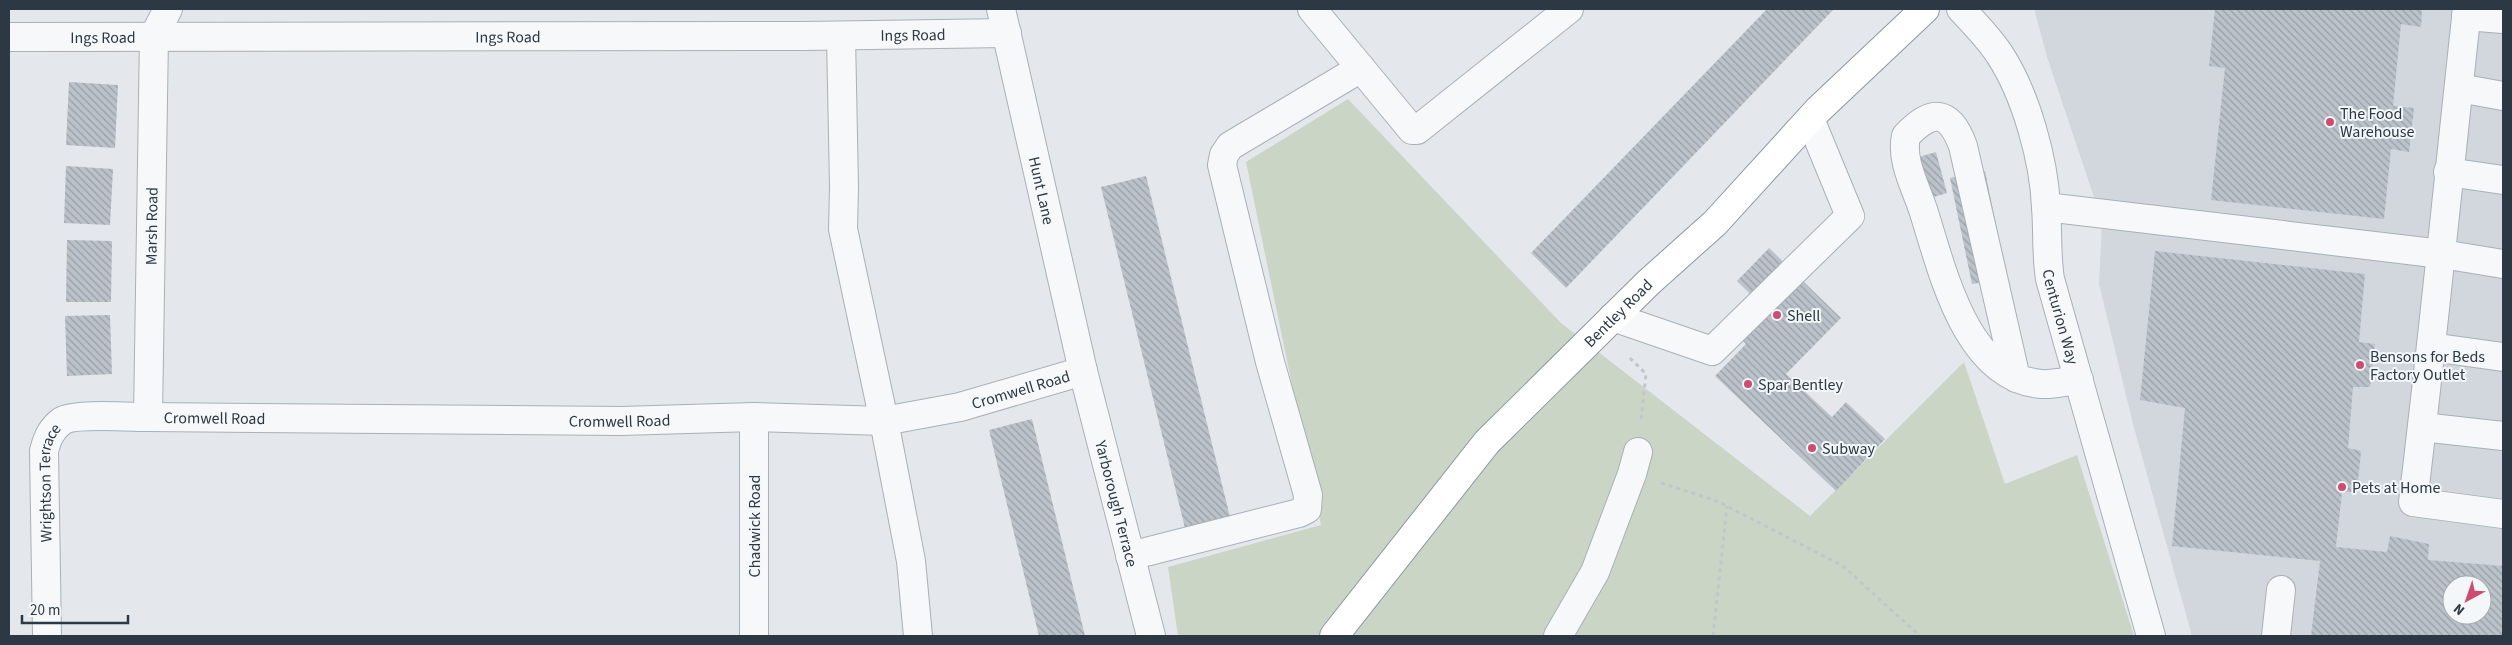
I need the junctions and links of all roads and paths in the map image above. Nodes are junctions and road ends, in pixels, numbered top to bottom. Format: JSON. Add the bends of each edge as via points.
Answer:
{"nodes":[{"id":1,"x":168,"y":9,"type":"edge"},
{"id":2,"x":1312,"y":9,"type":"edge"},
{"id":3,"x":1569,"y":9,"type":"edge"},
{"id":4,"x":1924,"y":9,"type":"edge"},
{"id":5,"x":1961,"y":9,"type":"edge"},
{"id":6,"x":2467,"y":13,"type":"edge"},
{"id":7,"x":1004,"y":15,"type":"edge"},
{"id":8,"x":2503,"y":19,"type":"edge"},
{"id":9,"x":154,"y":36,"type":"junction"},
{"id":10,"x":841,"y":36,"type":"junction"},
{"id":11,"x":9,"y":37,"type":"edge"},
{"id":12,"x":1361,"y":68,"type":"junction"},
{"id":13,"x":2458,"y":88,"type":"junction"},
{"id":14,"x":2503,"y":96,"type":"edge"},
{"id":15,"x":1810,"y":119,"type":"junction"},
{"id":16,"x":2448,"y":172,"type":"junction"},
{"id":17,"x":2503,"y":180,"type":"edge"},
{"id":18,"x":2046,"y":207,"type":"junction"},
{"id":19,"x":2442,"y":254,"type":"junction"},
{"id":20,"x":2503,"y":264,"type":"edge"},
{"id":21,"x":1607,"y":324,"type":"junction"},
{"id":22,"x":2431,"y":347,"type":"junction"},
{"id":23,"x":2503,"y":357,"type":"edge"},
{"id":24,"x":1083,"y":371,"type":"junction"},
{"id":25,"x":2016,"y":378,"type":"junction"},
{"id":26,"x":2079,"y":380,"type":"junction"},
{"id":27,"x":148,"y":417,"type":"junction"},
{"id":28,"x":754,"y":417,"type":"junction"},
{"id":29,"x":884,"y":421,"type":"junction"},
{"id":30,"x":2422,"y":426,"type":"junction"},
{"id":31,"x":2503,"y":436,"type":"edge"},
{"id":32,"x":1635,"y":463,"type":"junction"},
{"id":33,"x":1727,"y":506,"type":"junction"},
{"id":34,"x":2503,"y":514,"type":"edge"},
{"id":35,"x":1130,"y":556,"type":"junction"},
{"id":36,"x":2282,"y":590,"type":"dead end"},
{"id":37,"x":47,"y":636,"type":"edge"},
{"id":38,"x":754,"y":636,"type":"edge"},
{"id":39,"x":918,"y":636,"type":"edge"},
{"id":40,"x":1151,"y":636,"type":"edge"},
{"id":41,"x":1334,"y":636,"type":"edge"},
{"id":42,"x":1558,"y":636,"type":"edge"},
{"id":43,"x":1714,"y":636,"type":"edge"},
{"id":44,"x":1920,"y":636,"type":"edge"},
{"id":45,"x":2151,"y":636,"type":"edge"},
{"id":46,"x":2276,"y":636,"type":"edge"}],
"edges":[{"from":1,"to":9,"type":"street"},
{"from":2,"to":12,"type":"street"},
{"from":3,"to":12,"type":"street","via":[[1417,130],[1412,130]]},
{"from":4,"to":15,"type":"highway","name":"Bentley Road"},
{"from":5,"to":18,"type":"street","name":"Centurion Way","via":[[2000,55],[2014,83],[2041,161]]},
{"from":6,"to":8,"type":"street"},
{"from":6,"to":13,"type":"street"},
{"from":7,"to":10,"type":"street","name":"Ings Road"},
{"from":7,"to":24,"type":"street","name":"Hunt Lane"},
{"from":9,"to":10,"type":"street","name":"Ings Road"},
{"from":9,"to":11,"type":"street","name":"Ings Road"},
{"from":9,"to":27,"type":"street","name":"Marsh Road"},
{"from":10,"to":29,"type":"street","via":[[843,229]]},
{"from":12,"to":35,"type":"street","via":[[1230,146],[1222,165],[1270,362],[1308,495],[1307,509]]},
{"from":13,"to":14,"type":"street"},
{"from":13,"to":16,"type":"street"},
{"from":15,"to":21,"type":"highway","name":"Bentley Road","via":[[1715,223]]},
{"from":15,"to":21,"type":"street","via":[[1850,216],[1712,351]]},
{"from":16,"to":17,"type":"street"},
{"from":16,"to":19,"type":"street"},
{"from":18,"to":19,"type":"street"},
{"from":18,"to":26,"type":"street","name":"Centurion Way","via":[[2046,254],[2050,279]]},
{"from":19,"to":20,"type":"street"},
{"from":19,"to":22,"type":"street"},
{"from":21,"to":32,"type":"path","via":[[1646,374]]},
{"from":21,"to":41,"type":"highway","name":"Bentley Road","via":[[1487,442]]},
{"from":22,"to":23,"type":"street"},
{"from":22,"to":30,"type":"street"},
{"from":24,"to":29,"type":"street","name":"Cromwell Road","via":[[960,407]]},
{"from":24,"to":35,"type":"street","name":"Yarborough Terrace"},
{"from":25,"to":25,"type":"street","via":[[1992,361],[1971,336],[1946,285],[1905,158],[1906,136],[1926,118],[1945,118],[1957,131],[1963,146]]},
{"from":25,"to":26,"type":"street","via":[[2041,384]]},
{"from":26,"to":45,"type":"street","name":"Centurion Way"},
{"from":27,"to":28,"type":"street","name":"Cromwell Road","via":[[621,421]]},
{"from":27,"to":37,"type":"street","name":"Wrightson Terrace","via":[[77,417],[63,420],[47,437],[44,451]]},
{"from":28,"to":29,"type":"street","name":"Cromwell Road"},
{"from":28,"to":38,"type":"street","name":"Chadwick Road"},
{"from":29,"to":39,"type":"street","via":[[910,561]]},
{"from":30,"to":31,"type":"street"},
{"from":30,"to":34,"type":"street","via":[[2412,502]]},
{"from":32,"to":33,"type":"path"},
{"from":32,"to":42,"type":"street","via":[[1595,572]]},
{"from":33,"to":43,"type":"path"},
{"from":33,"to":44,"type":"path","via":[[1843,566]]},
{"from":35,"to":40,"type":"street","name":"Yarborough Terrace"},
{"from":36,"to":46,"type":"street"}]}
